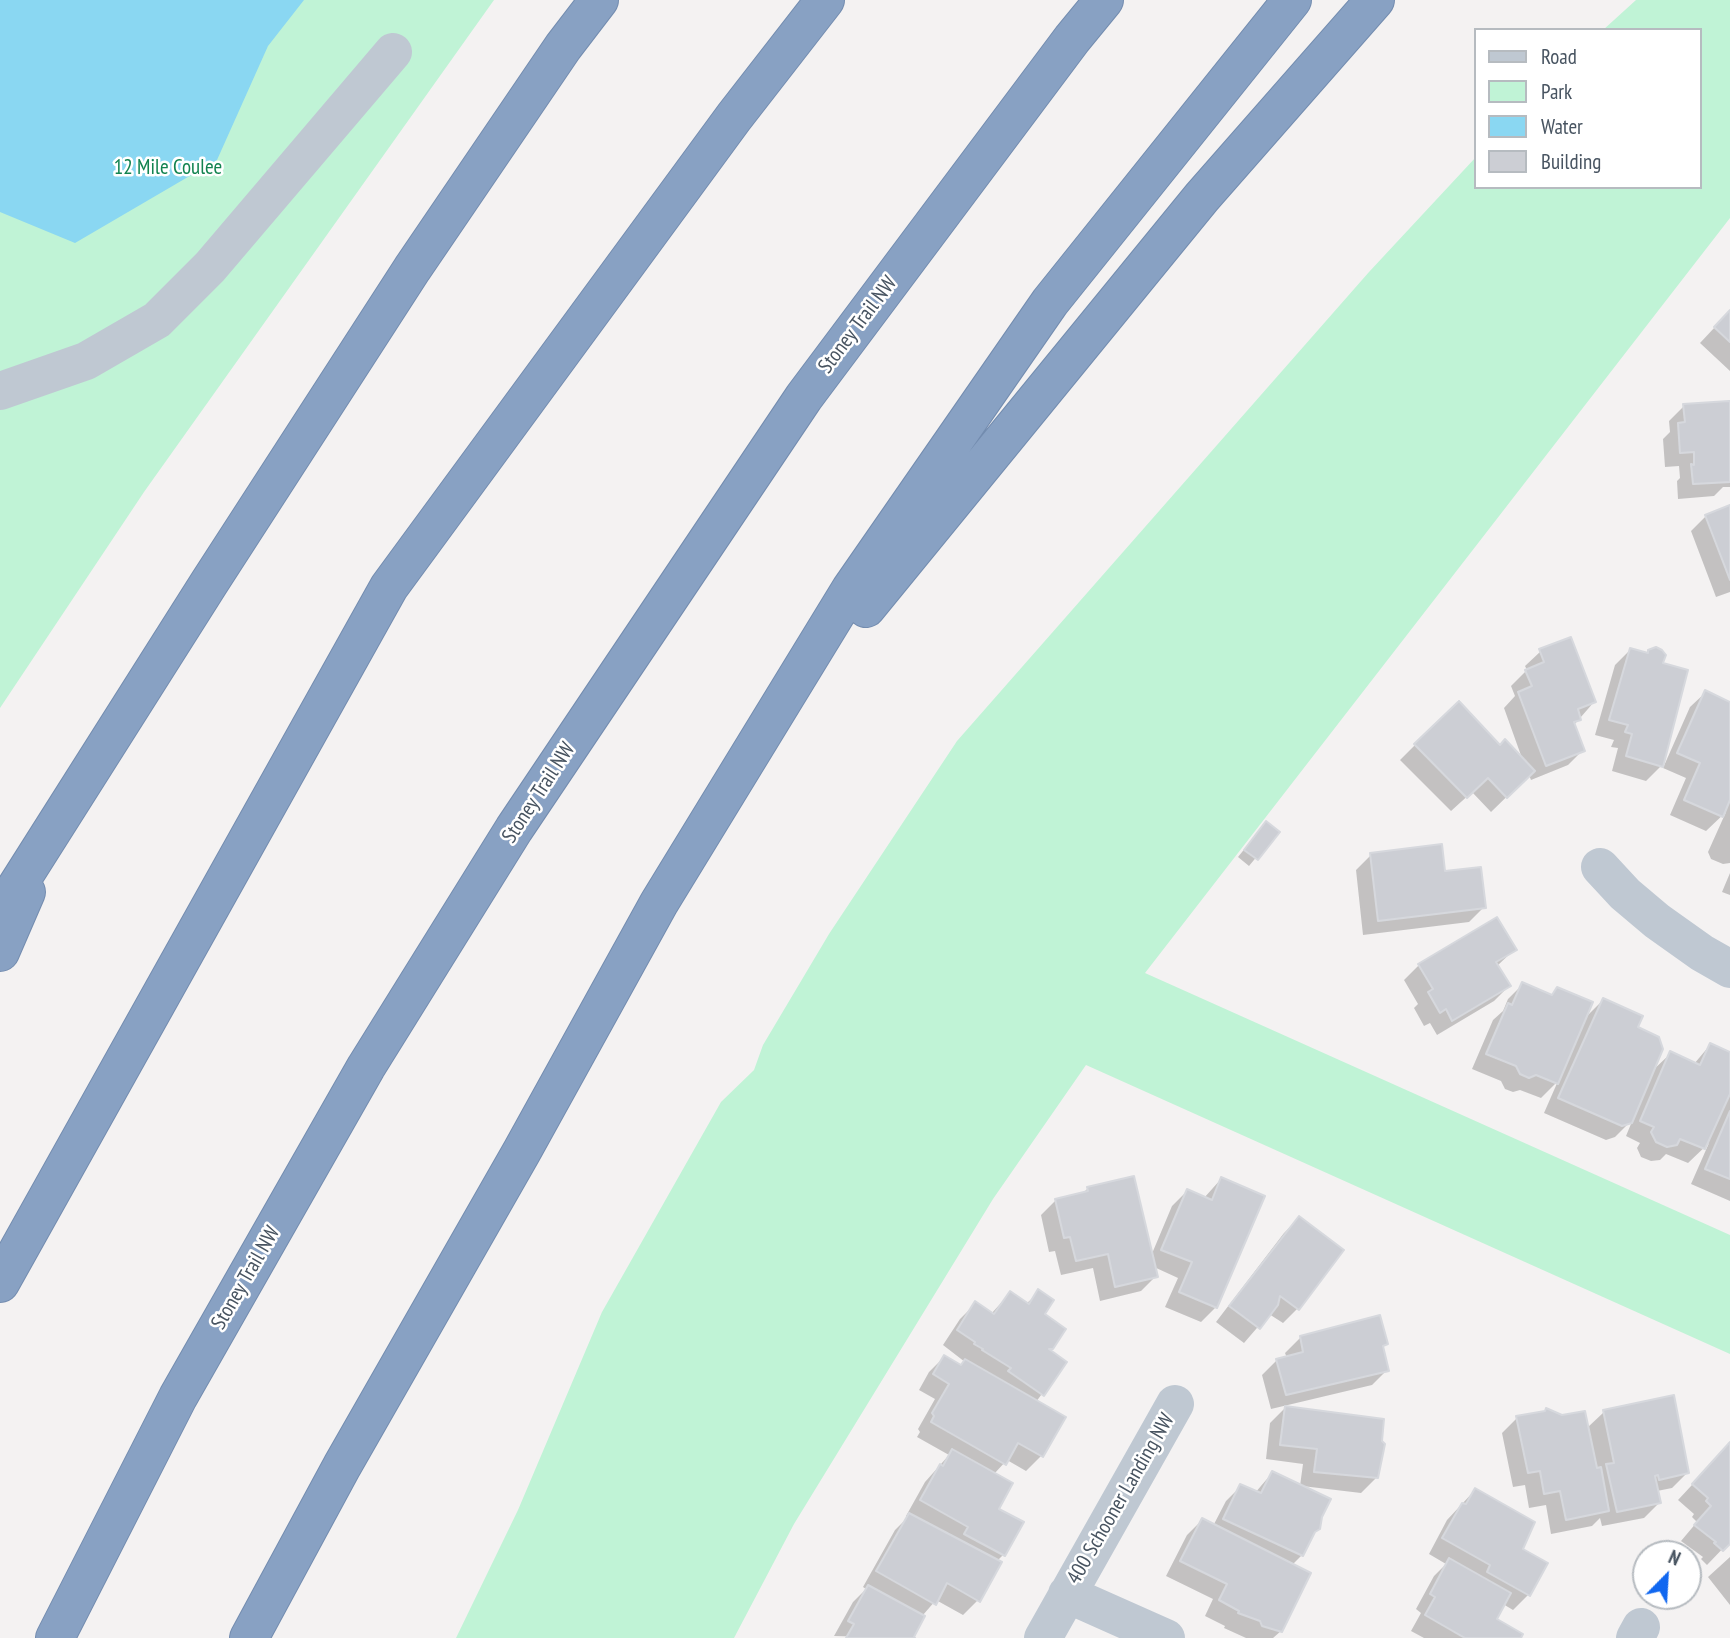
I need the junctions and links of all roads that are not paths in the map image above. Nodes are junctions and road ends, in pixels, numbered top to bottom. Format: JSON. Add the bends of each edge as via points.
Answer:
{"nodes":[{"id":1,"x":599,"y":0,"type":"edge"},
{"id":2,"x":825,"y":0,"type":"edge"},
{"id":3,"x":1104,"y":0,"type":"edge"},
{"id":4,"x":1292,"y":0,"type":"edge"},
{"id":5,"x":1374,"y":0,"type":"edge"},
{"id":6,"x":393,"y":52,"type":"dead end"},
{"id":7,"x":0,"y":391,"type":"edge"},
{"id":8,"x":760,"y":739,"type":"junction"},
{"id":9,"x":57,"y":823,"type":"junction"},
{"id":10,"x":1600,"y":867,"type":"dead end"},
{"id":11,"x":0,"y":913,"type":"edge"},
{"id":12,"x":0,"y":952,"type":"edge"},
{"id":13,"x":1730,"y":969,"type":"edge"},
{"id":14,"x":0,"y":1283,"type":"edge"},
{"id":15,"x":1175,"y":1404,"type":"dead end"},
{"id":16,"x":1067,"y":1594,"type":"junction"},
{"id":17,"x":1050,"y":1636,"type":"edge"},
{"id":18,"x":54,"y":1638,"type":"edge"},
{"id":19,"x":249,"y":1638,"type":"edge"},
{"id":20,"x":1166,"y":1638,"type":"edge"}],
"edges":[{"from":1,"to":9,"type":"highway","via":[[412,269]]},
{"from":2,"to":14,"type":"highway","via":[[389,587]]},
{"from":3,"to":18,"type":"highway","name":"Stoney Trail NW","via":[[804,397],[514,829],[366,1067],[185,1385]]},
{"from":4,"to":8,"type":"highway","via":[[1050,302],[851,589]]},
{"from":5,"to":8,"type":"highway","via":[[1202,197]]},
{"from":6,"to":7,"type":"street","via":[[210,267],[157,320],[86,361]]},
{"from":8,"to":19,"type":"highway","via":[[659,902]]},
{"from":9,"to":11,"type":"highway"},
{"from":9,"to":12,"type":"highway"},
{"from":10,"to":13,"type":"street","via":[[1657,921]]},
{"from":15,"to":16,"type":"street","name":"400 Schooner Landing NW"},
{"from":16,"to":17,"type":"street","name":"400 Schooner Landing NW"},
{"from":16,"to":20,"type":"street"}]}
